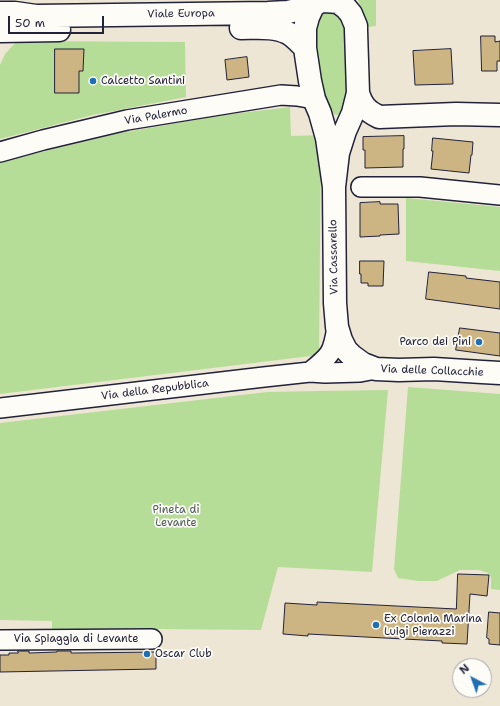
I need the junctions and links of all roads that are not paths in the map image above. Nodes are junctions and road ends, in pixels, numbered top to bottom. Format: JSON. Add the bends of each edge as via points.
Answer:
{"nodes":[{"id":1,"x":317,"y":3,"type":"edge"},
{"id":2,"x":345,"y":4,"type":"edge"},
{"id":3,"x":3,"y":30,"type":"edge"},
{"id":4,"x":306,"y":48,"type":"junction"},
{"id":5,"x":356,"y":103,"type":"junction"},
{"id":6,"x":317,"y":106,"type":"junction"},
{"id":7,"x":500,"y":115,"type":"edge"},
{"id":8,"x":0,"y":152,"type":"edge"},
{"id":9,"x":334,"y":187,"type":"junction"},
{"id":10,"x":361,"y":187,"type":"dead end"},
{"id":11,"x":500,"y":195,"type":"edge"},
{"id":12,"x":337,"y":327,"type":"junction"},
{"id":13,"x":376,"y":369,"type":"junction"},
{"id":14,"x":310,"y":372,"type":"junction"},
{"id":15,"x":500,"y":373,"type":"edge"},
{"id":16,"x":0,"y":408,"type":"edge"},
{"id":17,"x":152,"y":639,"type":"dead end"},
{"id":18,"x":0,"y":640,"type":"edge"}],
"edges":[{"from":1,"to":2,"type":"main road","name":"Via Cassarello","via":[[325,1]]},
{"from":1,"to":3,"type":"main road","name":"Viale Europa","via":[[288,12],[268,13],[36,16],[15,13]]},
{"from":1,"to":4,"type":"main road","name":"Via Cassarello","via":[[308,17],[305,28]]},
{"from":2,"to":5,"type":"main road","name":"Via Cassarello","via":[[356,26]]},
{"from":3,"to":4,"type":"main road","name":"Viale Europa","via":[[268,28],[289,33]]},
{"from":4,"to":6,"type":"main road","name":"Via Cassarello"},
{"from":5,"to":6,"type":"main road","via":[[345,122],[339,124],[334,124]]},
{"from":5,"to":7,"type":"main road","via":[[360,101],[365,108],[379,117]]},
{"from":5,"to":9,"type":"main road","name":"Via Cassarello","via":[[338,153]]},
{"from":6,"to":8,"type":"street","name":"Via Palermo","via":[[297,96],[282,95],[127,120]]},
{"from":6,"to":9,"type":"main road","name":"Via Cassarello","via":[[327,138]]},
{"from":9,"to":12,"type":"main road","name":"Via Cassarello"},
{"from":10,"to":11,"type":"street","via":[[420,187]]},
{"from":12,"to":13,"type":"main road","name":"Via delle Collacchie","via":[[346,350],[363,364]]},
{"from":12,"to":14,"type":"street","via":[[331,353]]},
{"from":13,"to":14,"type":"street","name":"Via della Repubblica","via":[[360,372]]},
{"from":13,"to":15,"type":"main road","name":"Via delle Collacchie"},
{"from":14,"to":16,"type":"street","name":"Via della Repubblica"},
{"from":17,"to":18,"type":"street","name":"Via Spiaggia di Levante"}]}
